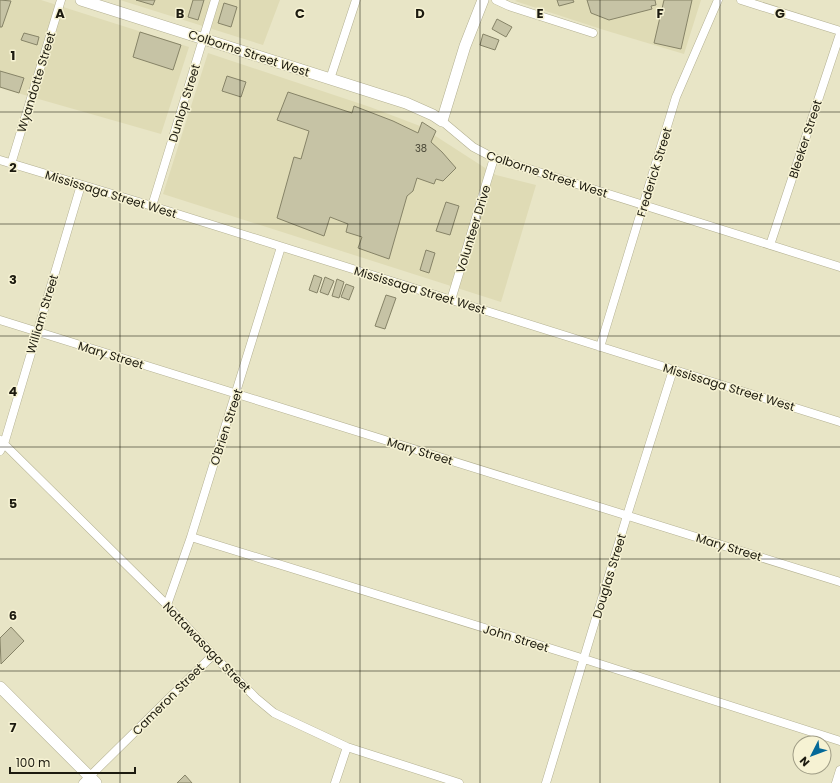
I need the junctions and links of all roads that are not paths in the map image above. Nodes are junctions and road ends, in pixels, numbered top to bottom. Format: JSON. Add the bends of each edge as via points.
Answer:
{"nodes":[{"id":1,"x":61,"y":0,"type":"edge"},
{"id":2,"x":81,"y":0,"type":"edge"},
{"id":3,"x":215,"y":0,"type":"edge"},
{"id":4,"x":356,"y":0,"type":"edge"},
{"id":5,"x":483,"y":0,"type":"edge"},
{"id":6,"x":496,"y":0,"type":"edge"},
{"id":7,"x":718,"y":0,"type":"edge"},
{"id":8,"x":741,"y":0,"type":"edge"},
{"id":9,"x":593,"y":33,"type":"dead end"},
{"id":10,"x":840,"y":33,"type":"edge"},
{"id":11,"x":204,"y":38,"type":"junction"},
{"id":12,"x":330,"y":79,"type":"junction"},
{"id":13,"x":442,"y":121,"type":"junction"},
{"id":14,"x":494,"y":158,"type":"junction"},
{"id":15,"x":0,"y":160,"type":"edge"},
{"id":16,"x":11,"y":164,"type":"junction"},
{"id":17,"x":81,"y":185,"type":"junction"},
{"id":18,"x":644,"y":205,"type":"junction"},
{"id":19,"x":152,"y":206,"type":"junction"},
{"id":20,"x":770,"y":245,"type":"junction"},
{"id":21,"x":281,"y":246,"type":"junction"},
{"id":22,"x":840,"y":267,"type":"edge"},
{"id":23,"x":451,"y":300,"type":"junction"},
{"id":24,"x":0,"y":320,"type":"edge"},
{"id":25,"x":37,"y":331,"type":"junction"},
{"id":26,"x":600,"y":347,"type":"junction"},
{"id":27,"x":673,"y":370,"type":"junction"},
{"id":28,"x":236,"y":394,"type":"junction"},
{"id":29,"x":840,"y":422,"type":"edge"},
{"id":30,"x":1,"y":445,"type":"edge"},
{"id":31,"x":627,"y":515,"type":"junction"},
{"id":32,"x":191,"y":537,"type":"junction"},
{"id":33,"x":840,"y":582,"type":"edge"},
{"id":34,"x":167,"y":605,"type":"junction"},
{"id":35,"x":213,"y":655,"type":"junction"},
{"id":36,"x":584,"y":659,"type":"junction"},
{"id":37,"x":0,"y":687,"type":"edge"},
{"id":38,"x":840,"y":741,"type":"edge"},
{"id":39,"x":347,"y":747,"type":"junction"},
{"id":40,"x":840,"y":770,"type":"edge"},
{"id":41,"x":90,"y":781,"type":"edge"},
{"id":42,"x":335,"y":783,"type":"edge"},
{"id":43,"x":459,"y":783,"type":"edge"},
{"id":44,"x":546,"y":783,"type":"edge"},
{"id":45,"x":836,"y":783,"type":"edge"}],
"edges":[{"from":1,"to":16,"type":"street","name":"Wyandotte Street"},
{"from":2,"to":11,"type":"main road","name":"Colborne Street West"},
{"from":3,"to":11,"type":"street","name":"Dunlop Street"},
{"from":4,"to":12,"type":"street"},
{"from":5,"to":13,"type":"main road","via":[[465,46]]},
{"from":6,"to":9,"type":"street"},
{"from":7,"to":18,"type":"street","name":"Frederick Street","via":[[676,97]]},
{"from":8,"to":10,"type":"street"},
{"from":10,"to":20,"type":"street","name":"Bleeker Street"},
{"from":11,"to":12,"type":"main road","name":"Colborne Street West"},
{"from":11,"to":19,"type":"street","name":"Dunlop Street"},
{"from":12,"to":13,"type":"main road","name":"Colborne Street West","via":[[413,106]]},
{"from":13,"to":14,"type":"street","name":"Colborne Street West","via":[[473,147]]},
{"from":14,"to":18,"type":"street","name":"Colborne Street West"},
{"from":14,"to":23,"type":"street","name":"Volunteer Drive"},
{"from":15,"to":16,"type":"street","name":"Mississaga Street West"},
{"from":16,"to":17,"type":"street","name":"Mississaga Street West"},
{"from":17,"to":19,"type":"street","name":"Mississaga Street West"},
{"from":17,"to":25,"type":"street","name":"William Street"},
{"from":18,"to":20,"type":"street","name":"Colborne Street West"},
{"from":18,"to":26,"type":"street","name":"Frederick Street"},
{"from":19,"to":21,"type":"street","name":"Mississaga Street West"},
{"from":20,"to":22,"type":"street","name":"Colborne Street West"},
{"from":21,"to":23,"type":"street","name":"Mississaga Street West"},
{"from":21,"to":28,"type":"street","name":"O'Brien Street"},
{"from":23,"to":26,"type":"street","name":"Mississaga Street West"},
{"from":24,"to":25,"type":"street","name":"Mary Street"},
{"from":25,"to":28,"type":"street","name":"Mary Street"},
{"from":25,"to":30,"type":"street","name":"William Street"},
{"from":26,"to":27,"type":"street","name":"Mississaga Street West"},
{"from":27,"to":29,"type":"street","name":"Mississaga Street West"},
{"from":27,"to":31,"type":"street","name":"Douglas Street"},
{"from":28,"to":31,"type":"street","name":"Mary Street"},
{"from":28,"to":32,"type":"street","name":"O'Brien Street"},
{"from":30,"to":34,"type":"street","name":"Nottawasaga Street"},
{"from":31,"to":33,"type":"street","name":"Mary Street"},
{"from":31,"to":36,"type":"street","name":"Douglas Street"},
{"from":32,"to":34,"type":"street","name":"O'Brien Street"},
{"from":32,"to":36,"type":"street","name":"John Street"},
{"from":34,"to":35,"type":"street","name":"Nottawasaga Street"},
{"from":35,"to":39,"type":"street","name":"Nottawasaga Street","via":[[274,713]]},
{"from":35,"to":41,"type":"street","name":"Cameron Street"},
{"from":36,"to":38,"type":"street","name":"John Street"},
{"from":36,"to":44,"type":"street","name":"Douglas Street"},
{"from":37,"to":41,"type":"main road"},
{"from":39,"to":42,"type":"street"},
{"from":39,"to":43,"type":"street","name":"Nottawasaga Street"},
{"from":40,"to":45,"type":"street"}]}
